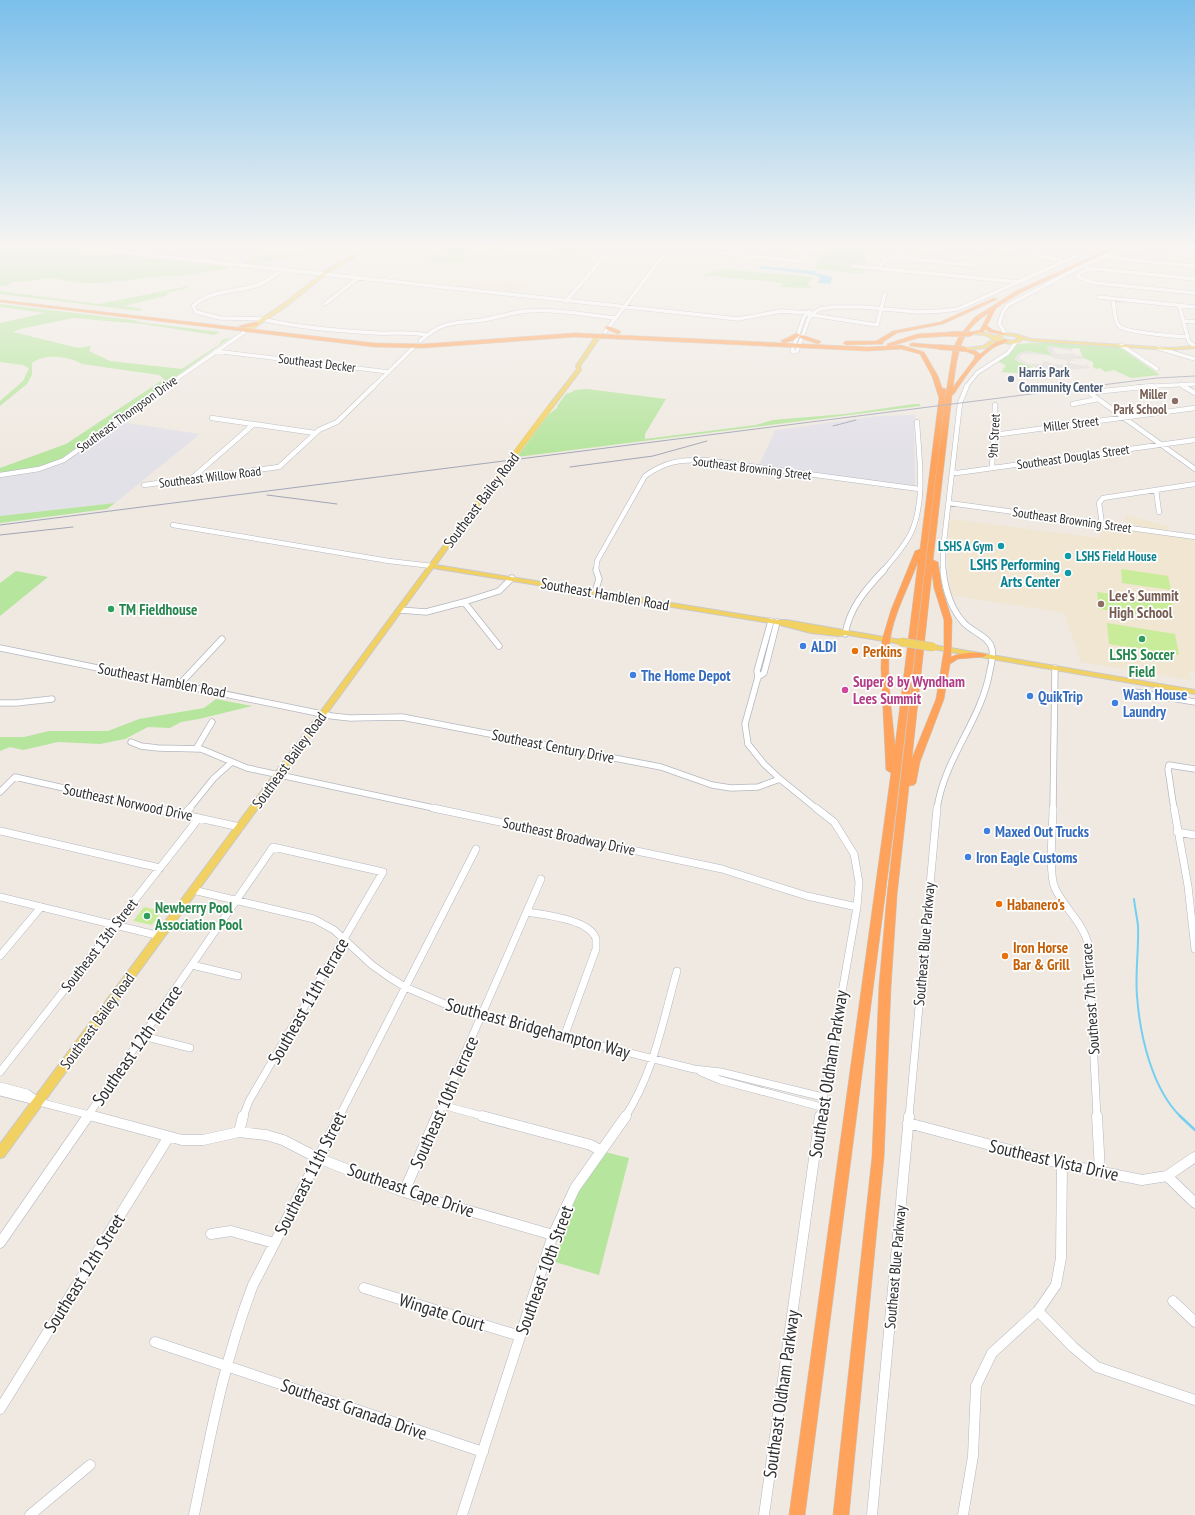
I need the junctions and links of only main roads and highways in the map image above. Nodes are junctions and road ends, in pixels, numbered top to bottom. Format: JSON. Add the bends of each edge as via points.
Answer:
{"nodes":[{"id":1,"x":109,"y":315,"type":"edge"},
{"id":2,"x":148,"y":315,"type":"edge"},
{"id":3,"x":270,"y":315,"type":"edge"},
{"id":4,"x":960,"y":315,"type":"edge"},
{"id":5,"x":976,"y":315,"type":"edge"},
{"id":6,"x":982,"y":315,"type":"edge"},
{"id":7,"x":990,"y":315,"type":"edge"},
{"id":8,"x":261,"y":322,"type":"junction"},
{"id":9,"x":985,"y":327,"type":"junction"},
{"id":10,"x":912,"y":328,"type":"junction"},
{"id":11,"x":234,"y":330,"type":"junction"},
{"id":12,"x":246,"y":331,"type":"junction"},
{"id":13,"x":256,"y":332,"type":"junction"},
{"id":14,"x":605,"y":332,"type":"junction"},
{"id":15,"x":972,"y":334,"type":"junction"},
{"id":16,"x":1003,"y":334,"type":"junction"},
{"id":17,"x":582,"y":336,"type":"junction"},
{"id":18,"x":910,"y":338,"type":"junction"},
{"id":19,"x":997,"y":338,"type":"junction"},
{"id":20,"x":1017,"y":339,"type":"junction"},
{"id":21,"x":596,"y":340,"type":"junction"},
{"id":22,"x":1006,"y":341,"type":"junction"},
{"id":23,"x":798,"y":344,"type":"junction"},
{"id":24,"x":891,"y":344,"type":"junction"},
{"id":25,"x":877,"y":345,"type":"junction"},
{"id":26,"x":937,"y":347,"type":"junction"},
{"id":27,"x":1195,"y":347,"type":"edge"},
{"id":28,"x":965,"y":349,"type":"junction"},
{"id":29,"x":926,"y":358,"type":"junction"},
{"id":30,"x":977,"y":360,"type":"junction"},
{"id":31,"x":579,"y":368,"type":"junction"},
{"id":32,"x":945,"y":399,"type":"junction"},
{"id":33,"x":926,"y":526,"type":"junction"},
{"id":34,"x":934,"y":530,"type":"junction"},
{"id":35,"x":432,"y":566,"type":"junction"},
{"id":36,"x":886,"y":640,"type":"junction"},
{"id":37,"x":948,"y":650,"type":"junction"},
{"id":38,"x":983,"y":655,"type":"junction"},
{"id":39,"x":946,"y":663,"type":"junction"},
{"id":40,"x":1195,"y":692,"type":"edge"},
{"id":41,"x":903,"y":806,"type":"junction"},
{"id":42,"x":890,"y":819,"type":"junction"},
{"id":43,"x":0,"y":1153,"type":"edge"},
{"id":44,"x":797,"y":1515,"type":"edge"},
{"id":45,"x":841,"y":1515,"type":"edge"}],
"edges":[{"from":1,"to":11,"type":"highway"},
{"from":2,"to":8,"type":"highway","via":[[242,326]]},
{"from":3,"to":8,"type":"main road"},
{"from":4,"to":10,"type":"highway","via":[[941,323]]},
{"from":5,"to":32,"type":"highway","via":[[964,325],[954,342],[948,359]]},
{"from":6,"to":32,"type":"highway","via":[[962,336],[956,349]]},
{"from":7,"to":9,"type":"highway"},
{"from":8,"to":12,"type":"main road"},
{"from":8,"to":14,"type":"highway","via":[[266,328],[354,338],[420,340],[538,332]]},
{"from":9,"to":15,"type":"highway","via":[[982,331]]},
{"from":9,"to":16,"type":"highway","via":[[991,332]]},
{"from":10,"to":18,"type":"highway","via":[[902,333]]},
{"from":10,"to":25,"type":"highway","via":[[895,332]]},
{"from":11,"to":12,"type":"highway"},
{"from":11,"to":13,"type":"highway","via":[[240,335]]},
{"from":12,"to":13,"type":"highway"},
{"from":13,"to":17,"type":"highway","via":[[354,344],[415,346]]},
{"from":14,"to":17,"type":"highway"},
{"from":14,"to":21,"type":"main road","name":"Southeast Bailey Road"},
{"from":14,"to":23,"type":"highway","via":[[779,345]]},
{"from":14,"to":23,"type":"highway","via":[[784,341]]},
{"from":14,"to":31,"type":"main road","name":"Southeast Bailey Road","via":[[603,339]]},
{"from":15,"to":18,"type":"highway","bridge":true,"via":[[924,335]]},
{"from":15,"to":19,"type":"main road","via":[[986,334]]},
{"from":16,"to":19,"type":"main road"},
{"from":16,"to":20,"type":"main road"},
{"from":17,"to":21,"type":"highway"},
{"from":18,"to":24,"type":"highway"},
{"from":19,"to":22,"type":"main road"},
{"from":19,"to":28,"type":"main road","via":[[984,347]]},
{"from":20,"to":22,"type":"main road"},
{"from":20,"to":27,"type":"main road","via":[[1158,348]]},
{"from":21,"to":31,"type":"main road","name":"Southeast Bailey Road"},
{"from":22,"to":30,"type":"highway","via":[[995,343]]},
{"from":23,"to":25,"type":"highway"},
{"from":23,"to":25,"type":"highway","via":[[868,349]]},
{"from":24,"to":25,"type":"highway"},
{"from":24,"to":26,"type":"highway"},
{"from":25,"to":29,"type":"highway","via":[[909,348],[920,351]]},
{"from":26,"to":28,"type":"highway","bridge":true},
{"from":26,"to":29,"type":"highway","via":[[927,350]]},
{"from":28,"to":30,"type":"highway","via":[[978,355]]},
{"from":29,"to":32,"type":"highway"},
{"from":30,"to":32,"type":"highway"},
{"from":31,"to":35,"type":"main road","name":"Southeast Bailey Road","bridge":true},
{"from":32,"to":33,"type":"highway"},
{"from":32,"to":34,"type":"highway"},
{"from":33,"to":36,"type":"highway","via":[[923,528],[918,554]]},
{"from":33,"to":42,"type":"highway"},
{"from":34,"to":37,"type":"highway","via":[[937,533],[935,573],[948,620]]},
{"from":34,"to":41,"type":"highway"},
{"from":35,"to":36,"type":"main road","name":"Southeast Hamblen Road"},
{"from":35,"to":43,"type":"main road","name":"Southeast Bailey Road"},
{"from":36,"to":37,"type":"main road","name":"Southeast Hamblen Road","bridge":true},
{"from":36,"to":42,"type":"highway","via":[[885,668],[891,758],[887,811]]},
{"from":37,"to":38,"type":"main road","name":"Southeast Hamblen Road"},
{"from":37,"to":39,"type":"highway"},
{"from":38,"to":39,"type":"highway","via":[[956,657]]},
{"from":38,"to":40,"type":"main road","name":"Southeast Hamblen Road"},
{"from":39,"to":41,"type":"highway","via":[[940,699],[915,762],[907,802]]},
{"from":41,"to":45,"type":"highway","via":[[892,895],[885,986],[878,1157]]},
{"from":42,"to":44,"type":"highway"}]}
